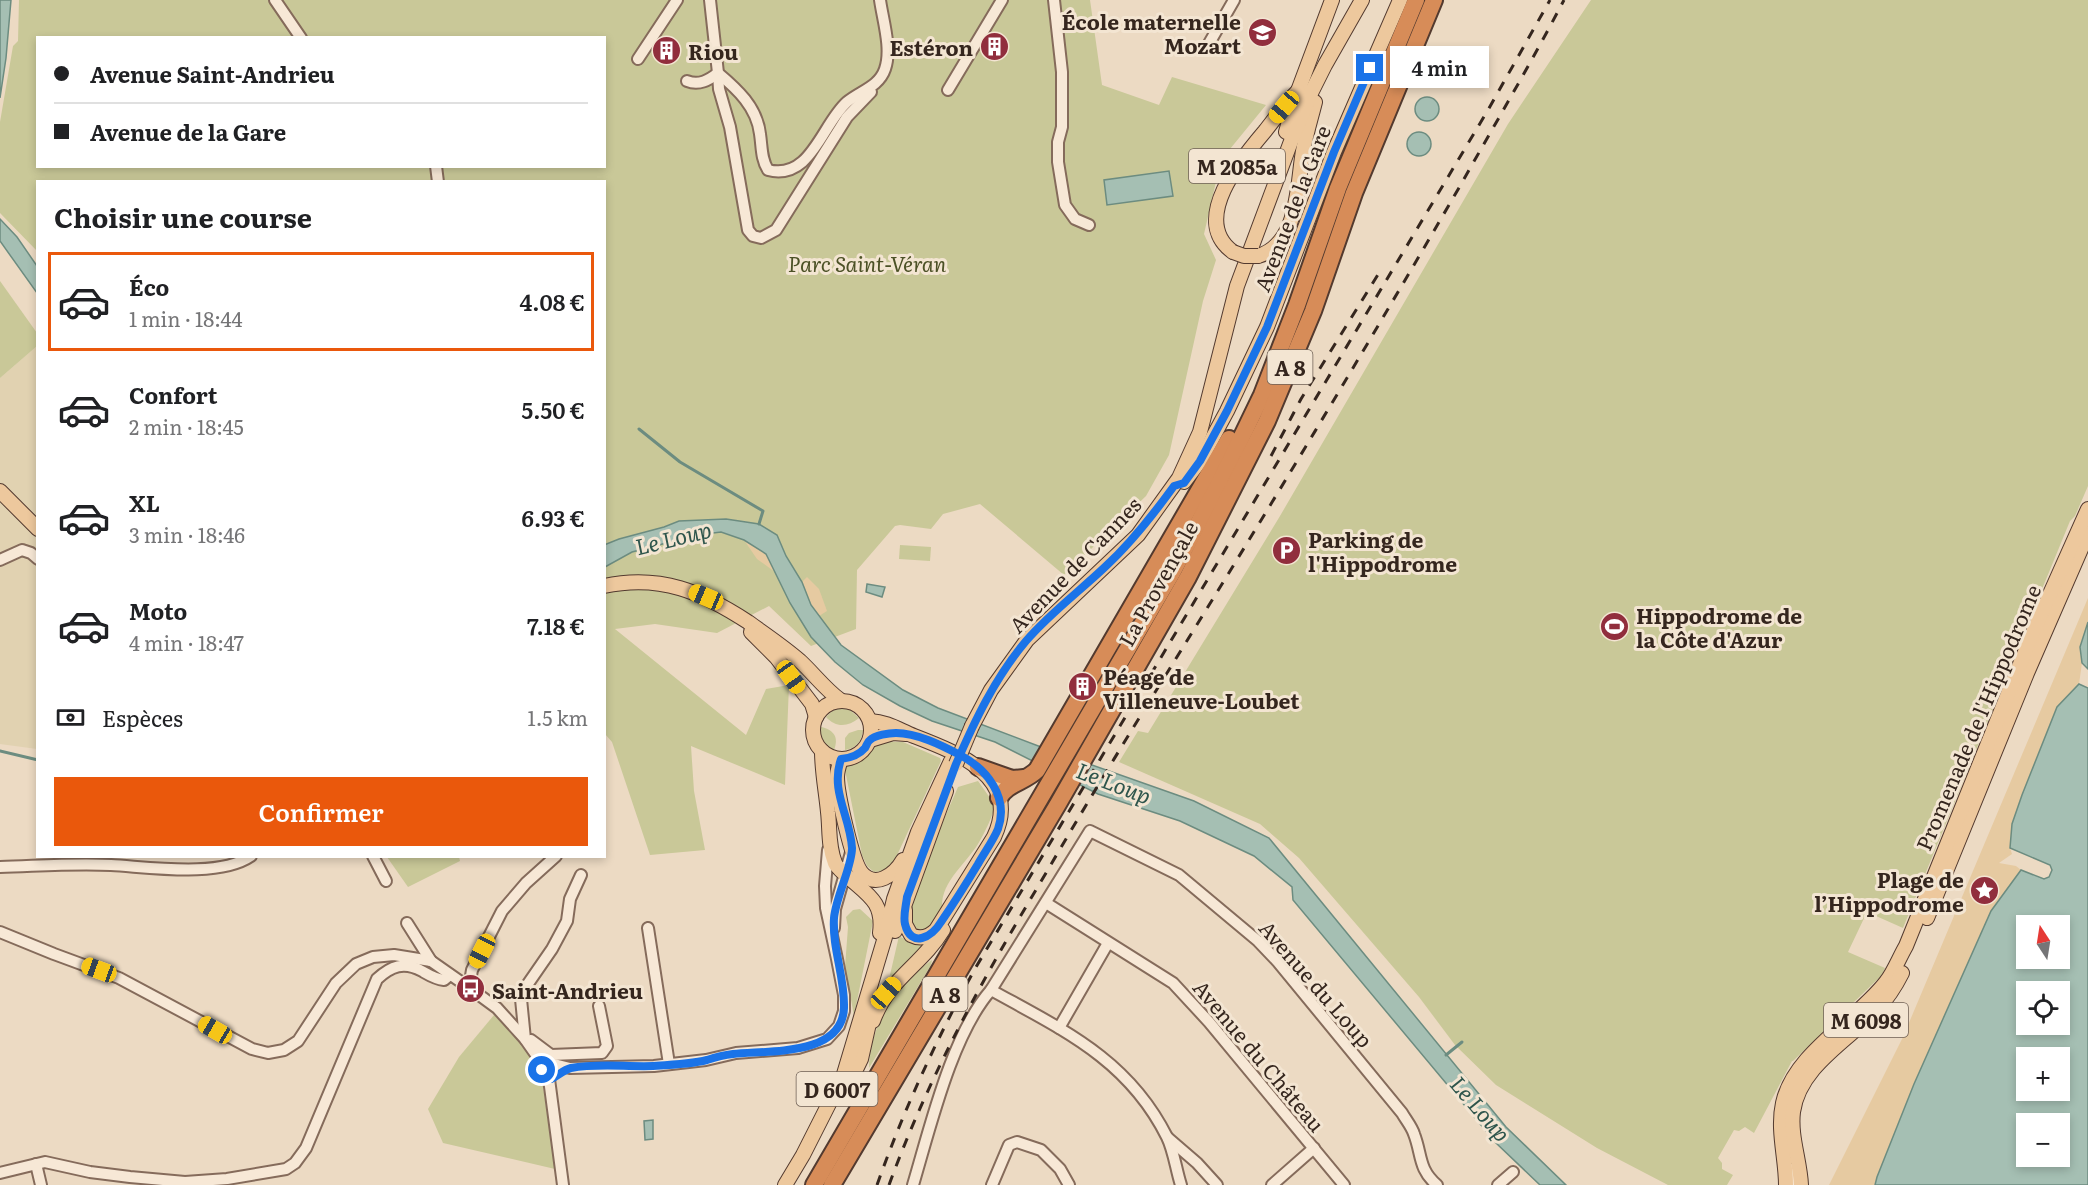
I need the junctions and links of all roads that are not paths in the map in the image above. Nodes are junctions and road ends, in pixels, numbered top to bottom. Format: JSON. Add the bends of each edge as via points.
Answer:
{"nodes":[{"id":1,"x":275,"y":0,"type":"edge"},
{"id":2,"x":677,"y":0,"type":"edge"},
{"id":3,"x":710,"y":0,"type":"edge"},
{"id":4,"x":880,"y":0,"type":"edge"},
{"id":5,"x":1002,"y":0,"type":"edge"},
{"id":6,"x":1053,"y":0,"type":"edge"},
{"id":7,"x":1234,"y":0,"type":"edge"},
{"id":8,"x":1323,"y":0,"type":"edge"},
{"id":9,"x":1332,"y":0,"type":"edge"},
{"id":10,"x":1355,"y":0,"type":"edge"},
{"id":11,"x":1362,"y":0,"type":"edge"},
{"id":12,"x":1400,"y":0,"type":"edge"},
{"id":13,"x":1416,"y":0,"type":"edge"},
{"id":14,"x":1434,"y":0,"type":"edge"},
{"id":15,"x":1327,"y":15,"type":"junction"},
{"id":16,"x":300,"y":36,"type":"edge"},
{"id":17,"x":1207,"y":47,"type":"dead end"},
{"id":18,"x":1329,"y":58,"type":"junction"},
{"id":19,"x":638,"y":59,"type":"dead end"},
{"id":20,"x":718,"y":73,"type":"junction"},
{"id":21,"x":879,"y":79,"type":"junction"},
{"id":22,"x":687,"y":81,"type":"dead end"},
{"id":23,"x":948,"y":90,"type":"dead end"},
{"id":24,"x":1298,"y":91,"type":"junction"},
{"id":25,"x":1286,"y":132,"type":"junction"},
{"id":26,"x":1089,"y":225,"type":"dead end"},
{"id":27,"x":1297,"y":305,"type":"junction"},
{"id":28,"x":1174,"y":486,"type":"junction"},
{"id":29,"x":3,"y":493,"type":"edge"},
{"id":30,"x":2088,"y":509,"type":"edge"},
{"id":31,"x":36,"y":521,"type":"edge"},
{"id":32,"x":36,"y":527,"type":"edge"},
{"id":33,"x":2088,"y":532,"type":"edge"},
{"id":34,"x":36,"y":558,"type":"edge"},
{"id":35,"x":0,"y":560,"type":"edge"},
{"id":36,"x":606,"y":586,"type":"edge"},
{"id":37,"x":729,"y":609,"type":"junction"},
{"id":38,"x":989,"y":689,"type":"junction"},
{"id":39,"x":840,"y":700,"type":"junction"},
{"id":40,"x":816,"y":717,"type":"junction"},
{"id":41,"x":870,"y":721,"type":"junction"},
{"id":42,"x":909,"y":734,"type":"junction"},
{"id":43,"x":870,"y":740,"type":"junction"},
{"id":44,"x":822,"y":751,"type":"junction"},
{"id":45,"x":841,"y":759,"type":"junction"},
{"id":46,"x":953,"y":763,"type":"junction"},
{"id":47,"x":978,"y":767,"type":"junction"},
{"id":48,"x":1034,"y":773,"type":"junction"},
{"id":49,"x":999,"y":798,"type":"junction"},
{"id":50,"x":1050,"y":800,"type":"junction"},
{"id":51,"x":918,"y":832,"type":"junction"},
{"id":52,"x":829,"y":840,"type":"junction"},
{"id":53,"x":852,"y":849,"type":"junction"},
{"id":54,"x":248,"y":858,"type":"edge"},
{"id":55,"x":374,"y":858,"type":"edge"},
{"id":56,"x":554,"y":858,"type":"edge"},
{"id":57,"x":0,"y":867,"type":"edge"},
{"id":58,"x":845,"y":874,"type":"junction"},
{"id":59,"x":581,"y":875,"type":"dead end"},
{"id":60,"x":386,"y":881,"type":"dead end"},
{"id":61,"x":865,"y":884,"type":"junction"},
{"id":62,"x":825,"y":886,"type":"junction"},
{"id":63,"x":960,"y":894,"type":"junction"},
{"id":64,"x":839,"y":897,"type":"junction"},
{"id":65,"x":907,"y":897,"type":"junction"},
{"id":66,"x":1046,"y":903,"type":"junction"},
{"id":67,"x":407,"y":923,"type":"dead end"},
{"id":68,"x":648,"y":928,"type":"dead end"},
{"id":69,"x":0,"y":932,"type":"edge"},
{"id":70,"x":834,"y":937,"type":"junction"},
{"id":71,"x":1108,"y":943,"type":"junction"},
{"id":72,"x":431,"y":962,"type":"junction"},
{"id":73,"x":450,"y":975,"type":"junction"},
{"id":74,"x":871,"y":985,"type":"junction"},
{"id":75,"x":469,"y":987,"type":"junction"},
{"id":76,"x":991,"y":990,"type":"junction"},
{"id":77,"x":599,"y":1006,"type":"dead end"},
{"id":78,"x":1059,"y":1028,"type":"junction"},
{"id":79,"x":525,"y":1036,"type":"junction"},
{"id":80,"x":867,"y":1037,"type":"junction"},
{"id":81,"x":669,"y":1064,"type":"junction"},
{"id":82,"x":554,"y":1073,"type":"junction"},
{"id":83,"x":1168,"y":1138,"type":"junction"},
{"id":84,"x":1314,"y":1148,"type":"junction"},
{"id":85,"x":36,"y":1164,"type":"junction"},
{"id":86,"x":1785,"y":1167,"type":"junction"},
{"id":87,"x":1513,"y":1172,"type":"dead end"},
{"id":88,"x":0,"y":1173,"type":"edge"},
{"id":89,"x":185,"y":1183,"type":"edge"},
{"id":90,"x":41,"y":1185,"type":"edge"},
{"id":91,"x":563,"y":1185,"type":"edge"},
{"id":92,"x":784,"y":1185,"type":"edge"},
{"id":93,"x":794,"y":1185,"type":"edge"},
{"id":94,"x":814,"y":1185,"type":"edge"},
{"id":95,"x":832,"y":1185,"type":"edge"},
{"id":96,"x":913,"y":1185,"type":"edge"},
{"id":97,"x":992,"y":1185,"type":"edge"},
{"id":98,"x":1069,"y":1185,"type":"edge"},
{"id":99,"x":1181,"y":1185,"type":"edge"},
{"id":100,"x":1217,"y":1185,"type":"edge"},
{"id":101,"x":1272,"y":1185,"type":"edge"},
{"id":102,"x":1344,"y":1185,"type":"edge"},
{"id":103,"x":1437,"y":1185,"type":"edge"},
{"id":104,"x":1498,"y":1185,"type":"edge"},
{"id":105,"x":1786,"y":1185,"type":"edge"},
{"id":106,"x":1794,"y":1185,"type":"edge"},
{"id":107,"x":1801,"y":1185,"type":"edge"}],
"edges":[{"from":1,"to":16,"type":"street"},
{"from":2,"to":19,"type":"street"},
{"from":3,"to":20,"type":"street"},
{"from":4,"to":21,"type":"street","via":[[888,52]]},
{"from":5,"to":23,"type":"street"},
{"from":6,"to":26,"type":"street","via":[[1062,72],[1058,162],[1065,205],[1075,219]]},
{"from":7,"to":17,"type":"street"},
{"from":8,"to":15,"type":"street"},
{"from":9,"to":15,"type":"main road","name":"Avenue de la Gare","number":"M 2085a"},
{"from":10,"to":25,"type":"main road","name":"Avenue de Cannes","via":[[1323,54]]},
{"from":11,"to":18,"type":"main road","name":"Avenue de Cannes"},
{"from":12,"to":28,"type":"main road","name":"Avenue de la Gare","via":[[1334,152],[1267,327],[1200,461],[1184,483]]},
{"from":13,"to":27,"type":"highway","name":"La Provençale","number":"A 8","via":[[1338,188]]},
{"from":14,"to":50,"type":"highway","name":"La Provençale","number":"A 8","via":[[1354,193],[1313,311],[1267,421],[1188,577],[1108,717]]},
{"from":15,"to":24,"type":"main road","name":"Avenue de la Gare","number":"M 2085a"},
{"from":18,"to":24,"type":"main road","number":"M 2085a","bridge":true,"via":[[1309,124],[1288,228],[1275,247],[1258,256],[1233,252],[1223,243],[1217,228],[1221,195],[1244,156]]},
{"from":18,"to":28,"type":"main road","name":"Avenue de Cannes","via":[[1311,91],[1237,286],[1200,432]]},
{"from":20,"to":21,"type":"street","via":[[741,92],[758,121],[764,162],[768,170],[778,173],[801,164],[841,108]]},
{"from":20,"to":21,"type":"street","via":[[748,230],[761,238],[776,230],[848,117]]},
{"from":20,"to":22,"type":"street","via":[[703,82]]},
{"from":24,"to":25,"type":"main road","name":"Avenue de la Gare"},
{"from":25,"to":38,"type":"main road","name":"Avenue de Cannes","via":[[1231,283],[1179,466],[1154,505],[1024,635],[1003,661]]},
{"from":27,"to":48,"type":"highway","via":[[1223,451]]},
{"from":27,"to":50,"type":"highway","name":"La Provençale","number":"A 8","via":[[1262,395],[1220,482],[1093,708]]},
{"from":28,"to":38,"type":"main road","name":"Avenue de Cannes","via":[[1138,535],[1027,640]]},
{"from":29,"to":31,"type":"main road"},
{"from":29,"to":32,"type":"main road"},
{"from":30,"to":86,"type":"main road","name":"Promenade de l'Hippodrome","number":"M 6098","via":[[1906,946],[1887,981],[1809,1057],[1792,1079],[1781,1115]]},
{"from":33,"to":107,"type":"main road","name":"Promenade de l'Hippodrome","number":"M 6098","via":[[1904,969],[1877,1010],[1814,1069],[1798,1094],[1793,1114]]},
{"from":34,"to":35,"type":"street","via":[[22,550]]},
{"from":36,"to":37,"type":"main road","via":[[664,584],[695,592]]},
{"from":37,"to":39,"type":"main road","via":[[798,659]]},
{"from":37,"to":40,"type":"main road","via":[[782,665],[812,704]]},
{"from":38,"to":46,"type":"main road","name":"Avenue de Cannes","number":"D 6007","bridge":true},
{"from":39,"to":40,"type":"main road","via":[[828,704]]},
{"from":39,"to":41,"type":"main road","via":[[860,706]]},
{"from":40,"to":44,"type":"main road","via":[[813,734]]},
{"from":41,"to":42,"type":"main road","via":[[895,726]]},
{"from":41,"to":43,"type":"main road"},
{"from":42,"to":43,"type":"main road","via":[[893,733]]},
{"from":42,"to":47,"type":"main road","via":[[953,751]]},
{"from":43,"to":45,"type":"main road","via":[[855,756]]},
{"from":44,"to":45,"type":"main road"},
{"from":44,"to":52,"type":"main road"},
{"from":45,"to":53,"type":"main road","via":[[837,779]]},
{"from":46,"to":51,"type":"main road","name":"Avenue de Cannes","number":"D 6007"},
{"from":46,"to":65,"type":"main road","name":"Avenue de Cannes","number":"D 6007"},
{"from":47,"to":48,"type":"highway","via":[[1012,779]]},
{"from":47,"to":49,"type":"main road"},
{"from":48,"to":49,"type":"highway","via":[[1008,787]]},
{"from":49,"to":63,"type":"main road","via":[[997,831]]},
{"from":50,"to":94,"type":"highway","name":"La Provençale","number":"A 8"},
{"from":50,"to":95,"type":"highway","name":"La Provençale","number":"A 8"},
{"from":51,"to":61,"type":"main road","via":[[895,872]]},
{"from":51,"to":74,"type":"main road","name":"Avenue de Cannes","number":"D 6007","via":[[894,899]]},
{"from":52,"to":58,"type":"main road","via":[[834,861]]},
{"from":52,"to":62,"type":"street"},
{"from":53,"to":58,"type":"street"},
{"from":53,"to":61,"type":"main road"},
{"from":54,"to":57,"type":"street","via":[[227,867],[200,868]]},
{"from":55,"to":60,"type":"street"},
{"from":56,"to":75,"type":"street","via":[[502,911],[472,970]]},
{"from":58,"to":61,"type":"main road"},
{"from":58,"to":62,"type":"street","via":[[834,877]]},
{"from":58,"to":64,"type":"street"},
{"from":59,"to":79,"type":"street","via":[[570,899],[567,921],[523,990],[520,999]]},
{"from":61,"to":64,"type":"street"},
{"from":61,"to":74,"type":"main road","via":[[879,907],[881,920]]},
{"from":62,"to":64,"type":"street"},
{"from":62,"to":70,"type":"street","via":[[827,918]]},
{"from":63,"to":65,"type":"main road","via":[[936,930],[923,938],[911,935],[906,928]]},
{"from":63,"to":80,"type":"main road","via":[[956,908],[933,944],[880,1002]]},
{"from":64,"to":70,"type":"street"},
{"from":65,"to":80,"type":"main road","name":"Avenue de Cannes","number":"D 6007"},
{"from":66,"to":71,"type":"street","name":"Avenue du Château"},
{"from":66,"to":76,"type":"street"},
{"from":66,"to":103,"type":"street","name":"Avenue du Loup","via":[[1090,831],[1179,875],[1278,962],[1402,1113],[1414,1133],[1422,1167]]},
{"from":67,"to":72,"type":"street"},
{"from":68,"to":81,"type":"street"},
{"from":69,"to":72,"type":"street","via":[[119,978],[252,1049],[268,1053],[284,1050],[298,1041],[336,983],[356,964],[394,955]]},
{"from":70,"to":81,"type":"street","via":[[844,1011],[839,1026],[826,1039],[798,1048]]},
{"from":71,"to":78,"type":"street"},
{"from":71,"to":84,"type":"street","name":"Avenue du Château","via":[[1173,983]]},
{"from":72,"to":73,"type":"street"},
{"from":73,"to":75,"type":"street"},
{"from":73,"to":89,"type":"street","via":[[436,980],[404,966],[389,968],[377,979],[306,1148],[295,1163],[273,1172]]},
{"from":74,"to":92,"type":"main road","number":"D 6007","via":[[844,1074]]},
{"from":75,"to":79,"type":"street"},
{"from":76,"to":78,"type":"street"},
{"from":76,"to":96,"type":"street","via":[[977,1008],[953,1059]]},
{"from":77,"to":79,"type":"street","via":[[607,1046],[602,1053],[551,1055]]},
{"from":78,"to":83,"type":"street","via":[[1120,1072],[1145,1101]]},
{"from":79,"to":82,"type":"street","via":[[544,1066],[550,1063]]},
{"from":80,"to":93,"type":"main road","name":"Avenue de Cannes","number":"D 6007","via":[[855,1074]]},
{"from":81,"to":82,"type":"street","via":[[570,1068]]},
{"from":82,"to":91,"type":"street"},
{"from":83,"to":99,"type":"street"},
{"from":83,"to":100,"type":"street"},
{"from":84,"to":101,"type":"street"},
{"from":84,"to":102,"type":"street","name":"Avenue du Château"},
{"from":85,"to":88,"type":"street"},
{"from":85,"to":89,"type":"street","via":[[45,1162],[90,1172]]},
{"from":85,"to":90,"type":"street"},
{"from":86,"to":105,"type":"main road","name":"Promenade de l'Hippodrome","number":"M 6098"},
{"from":86,"to":106,"type":"street","via":[[1793,1170]]},
{"from":87,"to":104,"type":"street"},
{"from":97,"to":98,"type":"street","via":[[1009,1145],[1017,1142],[1041,1150]]}]}
